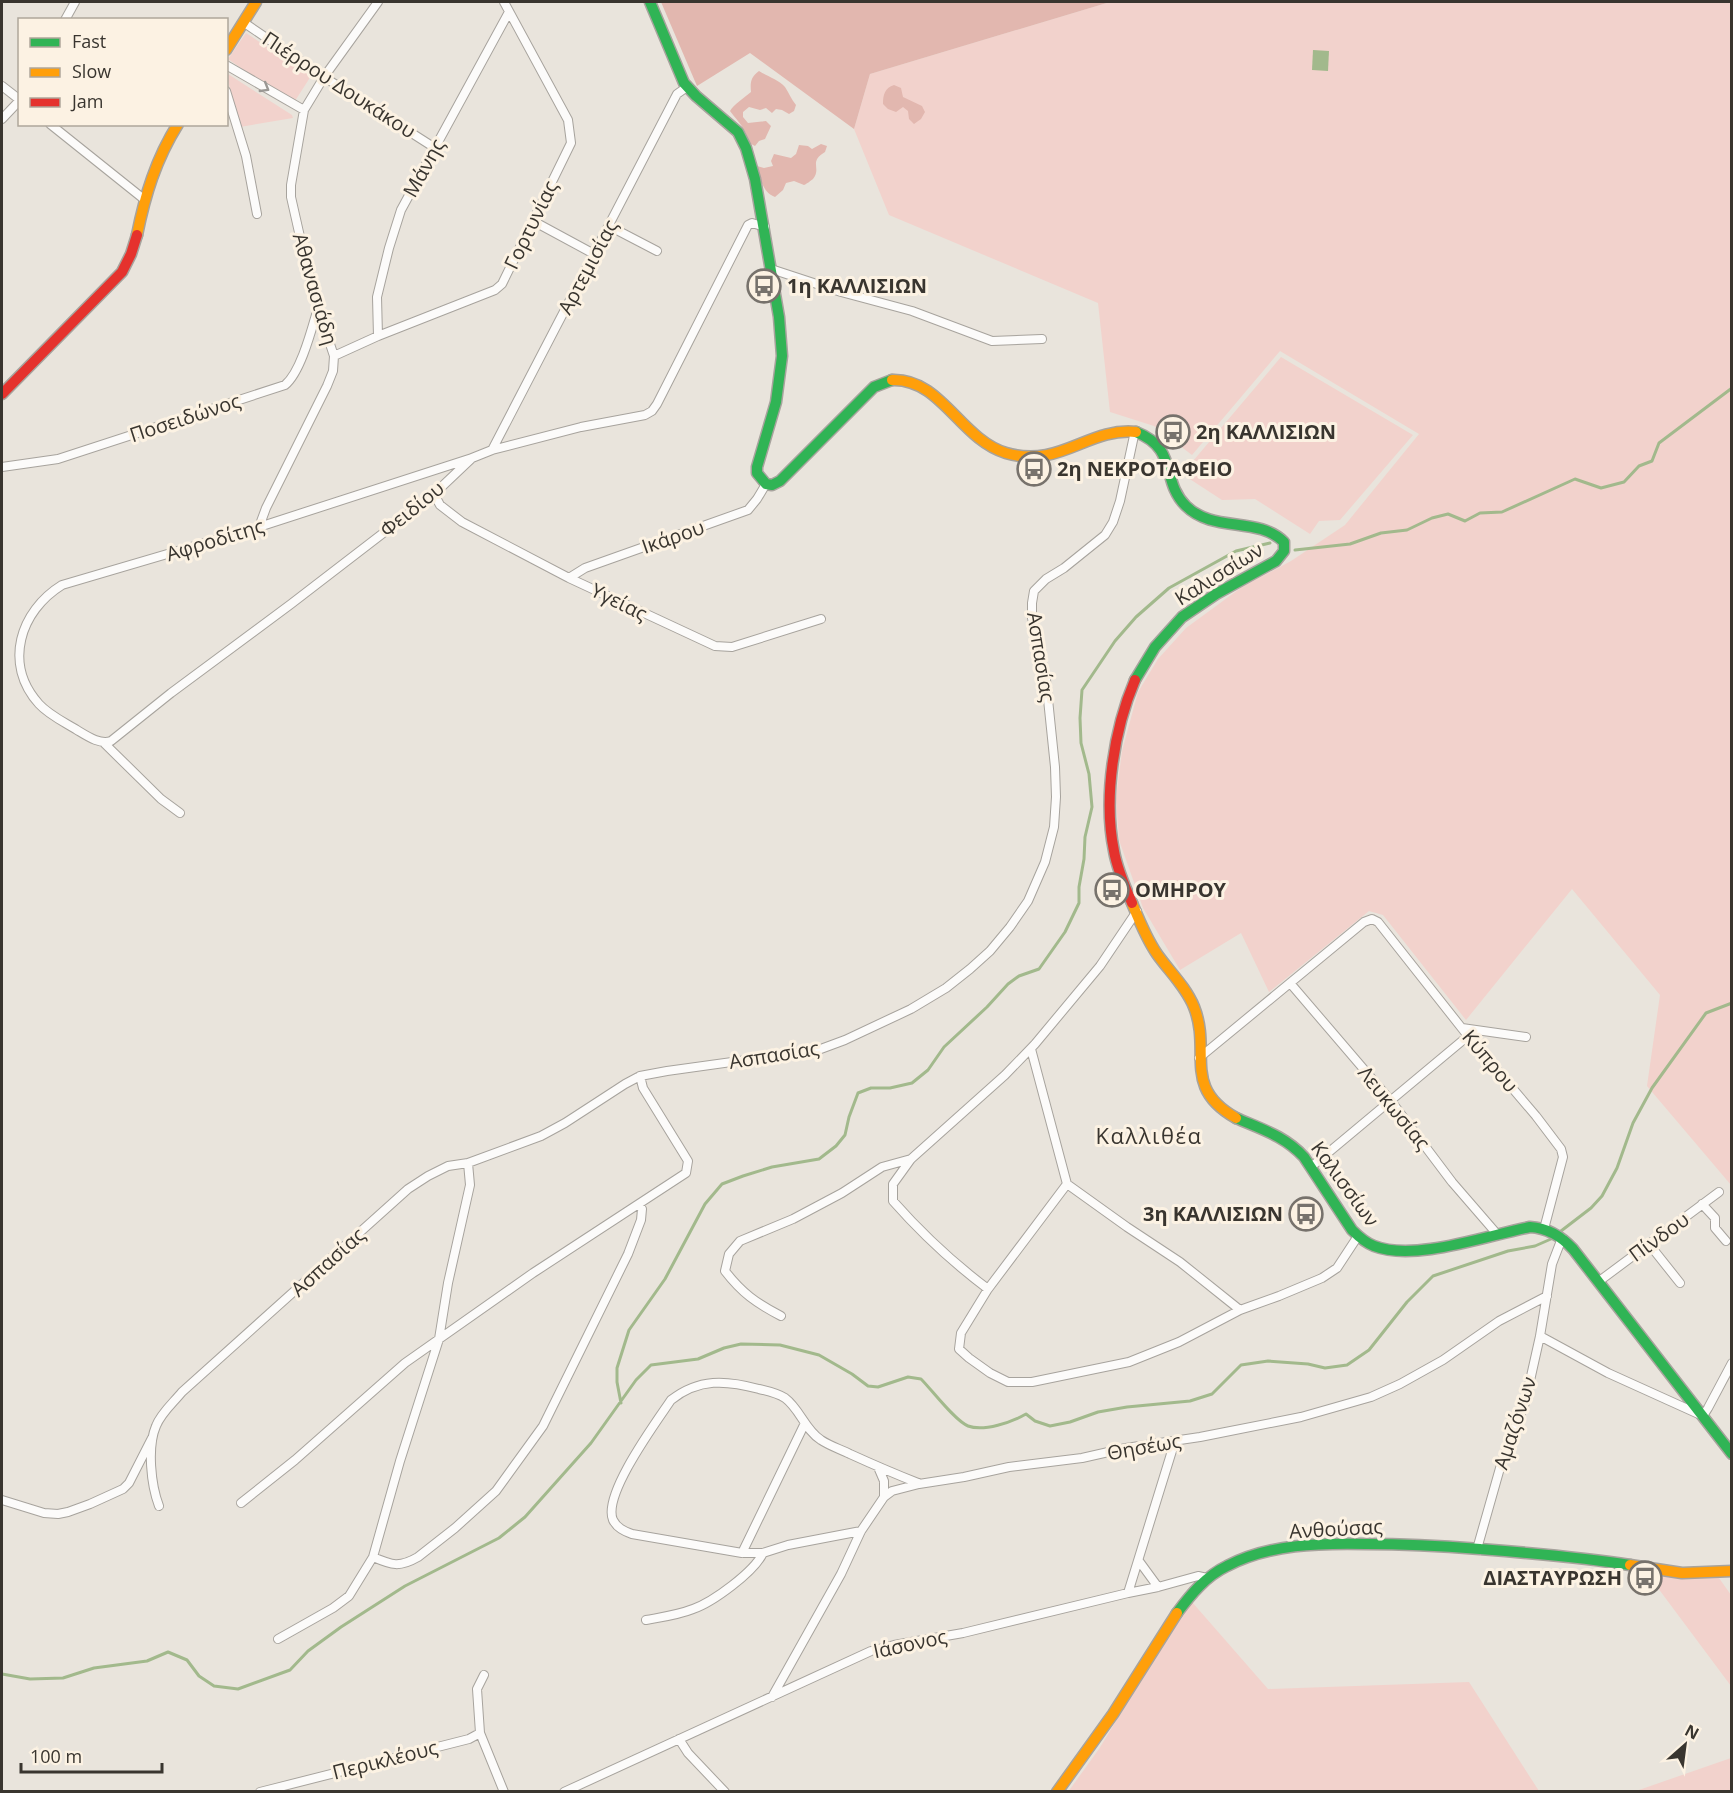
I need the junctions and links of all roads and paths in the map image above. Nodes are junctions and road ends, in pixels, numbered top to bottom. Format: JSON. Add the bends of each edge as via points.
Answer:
{"nodes":[{"id":1,"x":75,"y":2,"type":"edge"},
{"id":2,"x":256,"y":2,"type":"edge"},
{"id":3,"x":378,"y":2,"type":"edge"},
{"id":4,"x":504,"y":2,"type":"edge"},
{"id":5,"x":650,"y":2,"type":"edge"},
{"id":6,"x":509,"y":12,"type":"junction"},
{"id":7,"x":66,"y":18,"type":"edge"},
{"id":8,"x":243,"y":22,"type":"junction"},
{"id":9,"x":228,"y":47,"type":"edge"},
{"id":10,"x":228,"y":66,"type":"edge"},
{"id":11,"x":324,"y":77,"type":"junction"},
{"id":12,"x":2,"y":86,"type":"edge"},
{"id":13,"x":687,"y":87,"type":"junction"},
{"id":14,"x":18,"y":98,"type":"edge"},
{"id":15,"x":228,"y":98,"type":"edge"},
{"id":16,"x":18,"y":102,"type":"edge"},
{"id":17,"x":303,"y":110,"type":"junction"},
{"id":18,"x":2,"y":119,"type":"edge"},
{"id":19,"x":52,"y":126,"type":"edge"},
{"id":20,"x":177,"y":126,"type":"edge"},
{"id":21,"x":435,"y":148,"type":"junction"},
{"id":22,"x":145,"y":200,"type":"junction"},
{"id":23,"x":257,"y":214,"type":"dead end"},
{"id":24,"x":533,"y":221,"type":"junction"},
{"id":25,"x":609,"y":226,"type":"junction"},
{"id":26,"x":765,"y":227,"type":"junction"},
{"id":27,"x":657,"y":251,"type":"dead end"},
{"id":28,"x":594,"y":254,"type":"junction"},
{"id":29,"x":771,"y":269,"type":"junction"},
{"id":30,"x":318,"y":308,"type":"junction"},
{"id":31,"x":378,"y":336,"type":"junction"},
{"id":32,"x":1042,"y":339,"type":"dead end"},
{"id":33,"x":334,"y":356,"type":"junction"},
{"id":34,"x":2,"y":394,"type":"edge"},
{"id":35,"x":1135,"y":431,"type":"junction"},
{"id":36,"x":492,"y":450,"type":"junction"},
{"id":37,"x":472,"y":458,"type":"junction"},
{"id":38,"x":2,"y":467,"type":"edge"},
{"id":39,"x":766,"y":484,"type":"junction"},
{"id":40,"x":434,"y":494,"type":"junction"},
{"id":41,"x":259,"y":526,"type":"junction"},
{"id":42,"x":569,"y":578,"type":"junction"},
{"id":43,"x":821,"y":619,"type":"dead end"},
{"id":44,"x":104,"y":743,"type":"junction"},
{"id":45,"x":180,"y":813,"type":"dead end"},
{"id":46,"x":1137,"y":911,"type":"junction"},
{"id":47,"x":1290,"y":983,"type":"junction"},
{"id":48,"x":1462,"y":1028,"type":"junction"},
{"id":49,"x":1468,"y":1036,"type":"junction"},
{"id":50,"x":1526,"y":1037,"type":"dead end"},
{"id":51,"x":1031,"y":1048,"type":"junction"},
{"id":52,"x":1199,"y":1058,"type":"junction"},
{"id":53,"x":640,"y":1076,"type":"junction"},
{"id":54,"x":1391,"y":1101,"type":"junction"},
{"id":55,"x":911,"y":1160,"type":"junction"},
{"id":56,"x":468,"y":1163,"type":"junction"},
{"id":57,"x":1311,"y":1167,"type":"junction"},
{"id":58,"x":1067,"y":1184,"type":"junction"},
{"id":59,"x":1719,"y":1192,"type":"dead end"},
{"id":60,"x":1702,"y":1204,"type":"junction"},
{"id":61,"x":639,"y":1205,"type":"junction"},
{"id":62,"x":1544,"y":1229,"type":"junction"},
{"id":63,"x":1497,"y":1234,"type":"junction"},
{"id":64,"x":1358,"y":1236,"type":"junction"},
{"id":65,"x":1562,"y":1238,"type":"junction"},
{"id":66,"x":1726,"y":1241,"type":"dead end"},
{"id":67,"x":1649,"y":1244,"type":"junction"},
{"id":68,"x":1598,"y":1282,"type":"junction"},
{"id":69,"x":1680,"y":1283,"type":"dead end"},
{"id":70,"x":988,"y":1289,"type":"junction"},
{"id":71,"x":1547,"y":1296,"type":"junction"},
{"id":72,"x":1240,"y":1310,"type":"junction"},
{"id":73,"x":781,"y":1316,"type":"dead end"},
{"id":74,"x":1540,"y":1336,"type":"junction"},
{"id":75,"x":439,"y":1339,"type":"junction"},
{"id":76,"x":1731,"y":1363,"type":"edge"},
{"id":77,"x":1702,"y":1416,"type":"junction"},
{"id":78,"x":805,"y":1423,"type":"junction"},
{"id":79,"x":153,"y":1437,"type":"junction"},
{"id":80,"x":1175,"y":1441,"type":"junction"},
{"id":81,"x":1731,"y":1454,"type":"edge"},
{"id":82,"x":878,"y":1467,"type":"junction"},
{"id":83,"x":919,"y":1484,"type":"junction"},
{"id":84,"x":884,"y":1497,"type":"junction"},
{"id":85,"x":2,"y":1500,"type":"edge"},
{"id":86,"x":241,"y":1503,"type":"dead end"},
{"id":87,"x":159,"y":1506,"type":"dead end"},
{"id":88,"x":861,"y":1531,"type":"junction"},
{"id":89,"x":1477,"y":1549,"type":"junction"},
{"id":90,"x":742,"y":1553,"type":"junction"},
{"id":91,"x":763,"y":1553,"type":"junction"},
{"id":92,"x":373,"y":1557,"type":"junction"},
{"id":93,"x":1139,"y":1561,"type":"junction"},
{"id":94,"x":1731,"y":1571,"type":"edge"},
{"id":95,"x":1207,"y":1578,"type":"junction"},
{"id":96,"x":1158,"y":1587,"type":"junction"},
{"id":97,"x":1128,"y":1593,"type":"junction"},
{"id":98,"x":646,"y":1620,"type":"dead end"},
{"id":99,"x":278,"y":1639,"type":"dead end"},
{"id":100,"x":484,"y":1675,"type":"dead end"},
{"id":101,"x":772,"y":1697,"type":"junction"},
{"id":102,"x":480,"y":1733,"type":"junction"},
{"id":103,"x":679,"y":1739,"type":"junction"},
{"id":104,"x":289,"y":1788,"type":"edge"},
{"id":105,"x":260,"y":1791,"type":"edge"},
{"id":106,"x":504,"y":1791,"type":"edge"},
{"id":107,"x":564,"y":1791,"type":"edge"},
{"id":108,"x":725,"y":1791,"type":"edge"},
{"id":109,"x":1057,"y":1791,"type":"edge"}],
"edges":[{"from":1,"to":7,"type":"street"},
{"from":2,"to":8,"type":"main road"},
{"from":3,"to":11,"type":"street","name":"Αθανασιάδη"},
{"from":4,"to":6,"type":"street","name":"Γορτυνίας"},
{"from":5,"to":13,"type":"main road"},
{"from":6,"to":21,"type":"street","name":"Μάνης"},
{"from":6,"to":24,"type":"street","name":"Γορτυνίας","via":[[568,120],[570,132],[571,143]]},
{"from":8,"to":9,"type":"main road"},
{"from":8,"to":11,"type":"street","name":"Πιέρρου Δουκάκου"},
{"from":10,"to":17,"type":"street","one_way":true},
{"from":11,"to":17,"type":"street","name":"Αθανασιάδη"},
{"from":11,"to":21,"type":"street","name":"Πιέρρου Δουκάκου"},
{"from":12,"to":14,"type":"street"},
{"from":13,"to":25,"type":"street","name":"Αρτεμισίας","via":[[677,94]]},
{"from":13,"to":26,"type":"main road","via":[[742,139]]},
{"from":15,"to":23,"type":"street","via":[[246,156]]},
{"from":16,"to":18,"type":"street"},
{"from":17,"to":30,"type":"street","name":"Αθανασιάδη","via":[[291,197]]},
{"from":19,"to":22,"type":"street"},
{"from":20,"to":22,"type":"main road","via":[[158,157]]},
{"from":21,"to":31,"type":"street","name":"Μάνης","via":[[395,225],[377,297]]},
{"from":22,"to":34,"type":"main road","via":[[134,247],[122,272]]},
{"from":24,"to":28,"type":"street"},
{"from":24,"to":31,"type":"street","name":"Γορτυνίας","via":[[502,284],[495,290]]},
{"from":25,"to":27,"type":"street"},
{"from":25,"to":28,"type":"street","name":"Αρτεμισίας"},
{"from":26,"to":29,"type":"main road"},
{"from":26,"to":36,"type":"street","name":"Φειδίου","via":[[748,225],[652,411]]},
{"from":28,"to":36,"type":"street","name":"Αρτεμισίας"},
{"from":29,"to":32,"type":"street","via":[[912,311],[992,341]]},
{"from":29,"to":39,"type":"main road","via":[[782,356],[776,402],[757,467]]},
{"from":30,"to":33,"type":"street","name":"Αθανασιάδη"},
{"from":30,"to":38,"type":"street","name":"Ποσειδώνος","via":[[296,370],[285,385],[58,459]]},
{"from":31,"to":33,"type":"street","name":"Γορτυνίας"},
{"from":33,"to":41,"type":"street","name":"Αθανασιάδη","via":[[327,386]]},
{"from":35,"to":39,"type":"main road","via":[[1121,430],[1045,458],[1017,456],[1000,452],[975,437],[918,384],[897,378],[874,387],[780,481]]},
{"from":35,"to":46,"type":"main road","name":"Καλισσίων","via":[[1157,442],[1174,489],[1191,511],[1210,520],[1272,532],[1281,539],[1284,549],[1274,562],[1212,596],[1180,619],[1150,654],[1134,683],[1114,757],[1110,801],[1113,850]]},
{"from":35,"to":53,"type":"street","name":"Ασπασίας","via":[[1120,501],[1105,535],[1034,591],[1032,618],[1046,680],[1055,767],[1054,827],[1038,881],[1010,927],[990,951],[946,988],[845,1040],[818,1050]]},
{"from":36,"to":37,"type":"street","name":"Φειδίου"},
{"from":37,"to":40,"type":"street","name":"Φειδίου"},
{"from":37,"to":41,"type":"street","name":"Αφροδίτης"},
{"from":39,"to":42,"type":"street","name":"Ικάρου","via":[[748,510],[585,568]]},
{"from":40,"to":42,"type":"street","name":"Υγείας","via":[[440,505],[462,522]]},
{"from":40,"to":44,"type":"street","name":"Φειδίου","via":[[116,738]]},
{"from":41,"to":44,"type":"street","name":"Αφροδίτης","via":[[62,585],[36,606],[20,645],[24,680],[40,705],[57,719]]},
{"from":42,"to":43,"type":"street","name":"Υγείας","via":[[715,646],[732,647]]},
{"from":44,"to":45,"type":"street","via":[[160,799]]},
{"from":46,"to":51,"type":"street","via":[[1100,966]]},
{"from":46,"to":52,"type":"main road","name":"Καλισσίων","via":[[1155,952],[1195,1010],[1200,1027]]},
{"from":47,"to":48,"type":"street","name":"Κύπρου","via":[[1372,919]]},
{"from":47,"to":52,"type":"street"},
{"from":47,"to":54,"type":"street","name":"Λευκωσίας"},
{"from":48,"to":49,"type":"street","name":"Κύπρου"},
{"from":48,"to":50,"type":"street"},
{"from":49,"to":54,"type":"street"},
{"from":49,"to":62,"type":"street","name":"Κύπρου","via":[[1561,1149],[1563,1157]]},
{"from":51,"to":55,"type":"street"},
{"from":51,"to":58,"type":"street"},
{"from":52,"to":57,"type":"main road","name":"Καλισσίων","via":[[1203,1085],[1218,1106],[1286,1140]]},
{"from":53,"to":56,"type":"street","name":"Ασπασίας","via":[[542,1136]]},
{"from":53,"to":61,"type":"street","via":[[688,1161],[688,1168]]},
{"from":54,"to":57,"type":"street"},
{"from":54,"to":63,"type":"street","name":"Λευκωσίας"},
{"from":55,"to":70,"type":"street","via":[[893,1184],[893,1201],[948,1258]]},
{"from":55,"to":73,"type":"street","via":[[882,1167],[793,1219],[740,1242],[729,1254],[725,1270],[738,1288],[757,1304]]},
{"from":56,"to":75,"type":"street","via":[[470,1185]]},
{"from":56,"to":79,"type":"street","name":"Ασπασίας","via":[[448,1166],[408,1189],[182,1392],[163,1413]]},
{"from":57,"to":64,"type":"main road","name":"Καλισσίων"},
{"from":58,"to":70,"type":"street"},
{"from":58,"to":72,"type":"street","via":[[1180,1262]]},
{"from":59,"to":60,"type":"street","name":"Πίνδου"},
{"from":60,"to":66,"type":"street","via":[[1715,1218],[1715,1228]]},
{"from":60,"to":67,"type":"street","name":"Πίνδου"},
{"from":61,"to":75,"type":"street"},
{"from":61,"to":92,"type":"street","via":[[641,1220],[628,1254],[543,1426],[518,1463],[477,1510],[418,1557],[397,1565]]},
{"from":62,"to":63,"type":"main road","name":"Καλισσίων","via":[[1530,1227]]},
{"from":62,"to":65,"type":"main road","name":"Καλισσίων"},
{"from":63,"to":64,"type":"main road","name":"Καλισσίων","via":[[1394,1251],[1377,1249]]},
{"from":64,"to":72,"type":"street","via":[[1337,1268],[1322,1278]]},
{"from":65,"to":68,"type":"main road","name":"Καλισσίων"},
{"from":65,"to":71,"type":"street","via":[[1552,1264]]},
{"from":67,"to":68,"type":"street","name":"Πίνδου"},
{"from":67,"to":69,"type":"street"},
{"from":68,"to":77,"type":"main road","name":"Καλισσίων"},
{"from":70,"to":72,"type":"street","via":[[961,1333],[959,1349],[1008,1382],[1032,1382],[1129,1362],[1179,1342]]},
{"from":71,"to":74,"type":"street","name":"Αμαζόνων"},
{"from":71,"to":80,"type":"street","name":"Θησέως","via":[[1499,1321],[1443,1360],[1371,1397],[1301,1417]]},
{"from":74,"to":77,"type":"street","via":[[1608,1373]]},
{"from":74,"to":89,"type":"street","name":"Αμαζόνων","via":[[1525,1403],[1502,1461]]},
{"from":75,"to":86,"type":"street"},
{"from":75,"to":92,"type":"street"},
{"from":76,"to":77,"type":"street"},
{"from":77,"to":81,"type":"main road","name":"Καλισσίων"},
{"from":78,"to":82,"type":"street","via":[[818,1438]]},
{"from":78,"to":90,"type":"street"},
{"from":78,"to":90,"type":"street","via":[[800,1413],[777,1394],[739,1384],[692,1387],[671,1400],[620,1481],[612,1514],[622,1530]]},
{"from":79,"to":85,"type":"street","via":[[129,1483],[90,1504],[58,1514]]},
{"from":79,"to":87,"type":"street","name":"Ασπασίας","via":[[150,1475]]},
{"from":80,"to":83,"type":"street","name":"Θησέως"},
{"from":80,"to":93,"type":"street"},
{"from":82,"to":83,"type":"street"},
{"from":82,"to":84,"type":"street","via":[[884,1481]]},
{"from":83,"to":84,"type":"street","name":"Θησέως"},
{"from":84,"to":88,"type":"street"},
{"from":88,"to":91,"type":"street"},
{"from":88,"to":101,"type":"street"},
{"from":89,"to":94,"type":"main road","name":"Ανθούσας","via":[[1682,1573]]},
{"from":89,"to":95,"type":"main road","name":"Ανθούσας","via":[[1399,1544],[1301,1545],[1234,1561]]},
{"from":90,"to":91,"type":"street"},
{"from":91,"to":98,"type":"street","via":[[746,1574],[710,1600],[688,1611]]},
{"from":92,"to":99,"type":"street","via":[[349,1596]]},
{"from":93,"to":96,"type":"street"},
{"from":93,"to":97,"type":"street"},
{"from":95,"to":96,"type":"street","name":"Ιάσονος","via":[[1198,1576]]},
{"from":95,"to":109,"type":"main road","name":"Ανθούσας","via":[[1169,1626],[1130,1689]]},
{"from":96,"to":97,"type":"street","name":"Ιάσονος"},
{"from":97,"to":101,"type":"street","name":"Ιάσονος","via":[[963,1633],[894,1644]]},
{"from":100,"to":102,"type":"street","via":[[477,1689]]},
{"from":101,"to":103,"type":"street","name":"Ιάσονος"},
{"from":102,"to":104,"type":"street","name":"Περικλέους"},
{"from":102,"to":106,"type":"street"},
{"from":103,"to":107,"type":"street","name":"Ιάσονος"},
{"from":103,"to":108,"type":"street"},
{"from":104,"to":105,"type":"street","name":"Περικλέους"}]}
